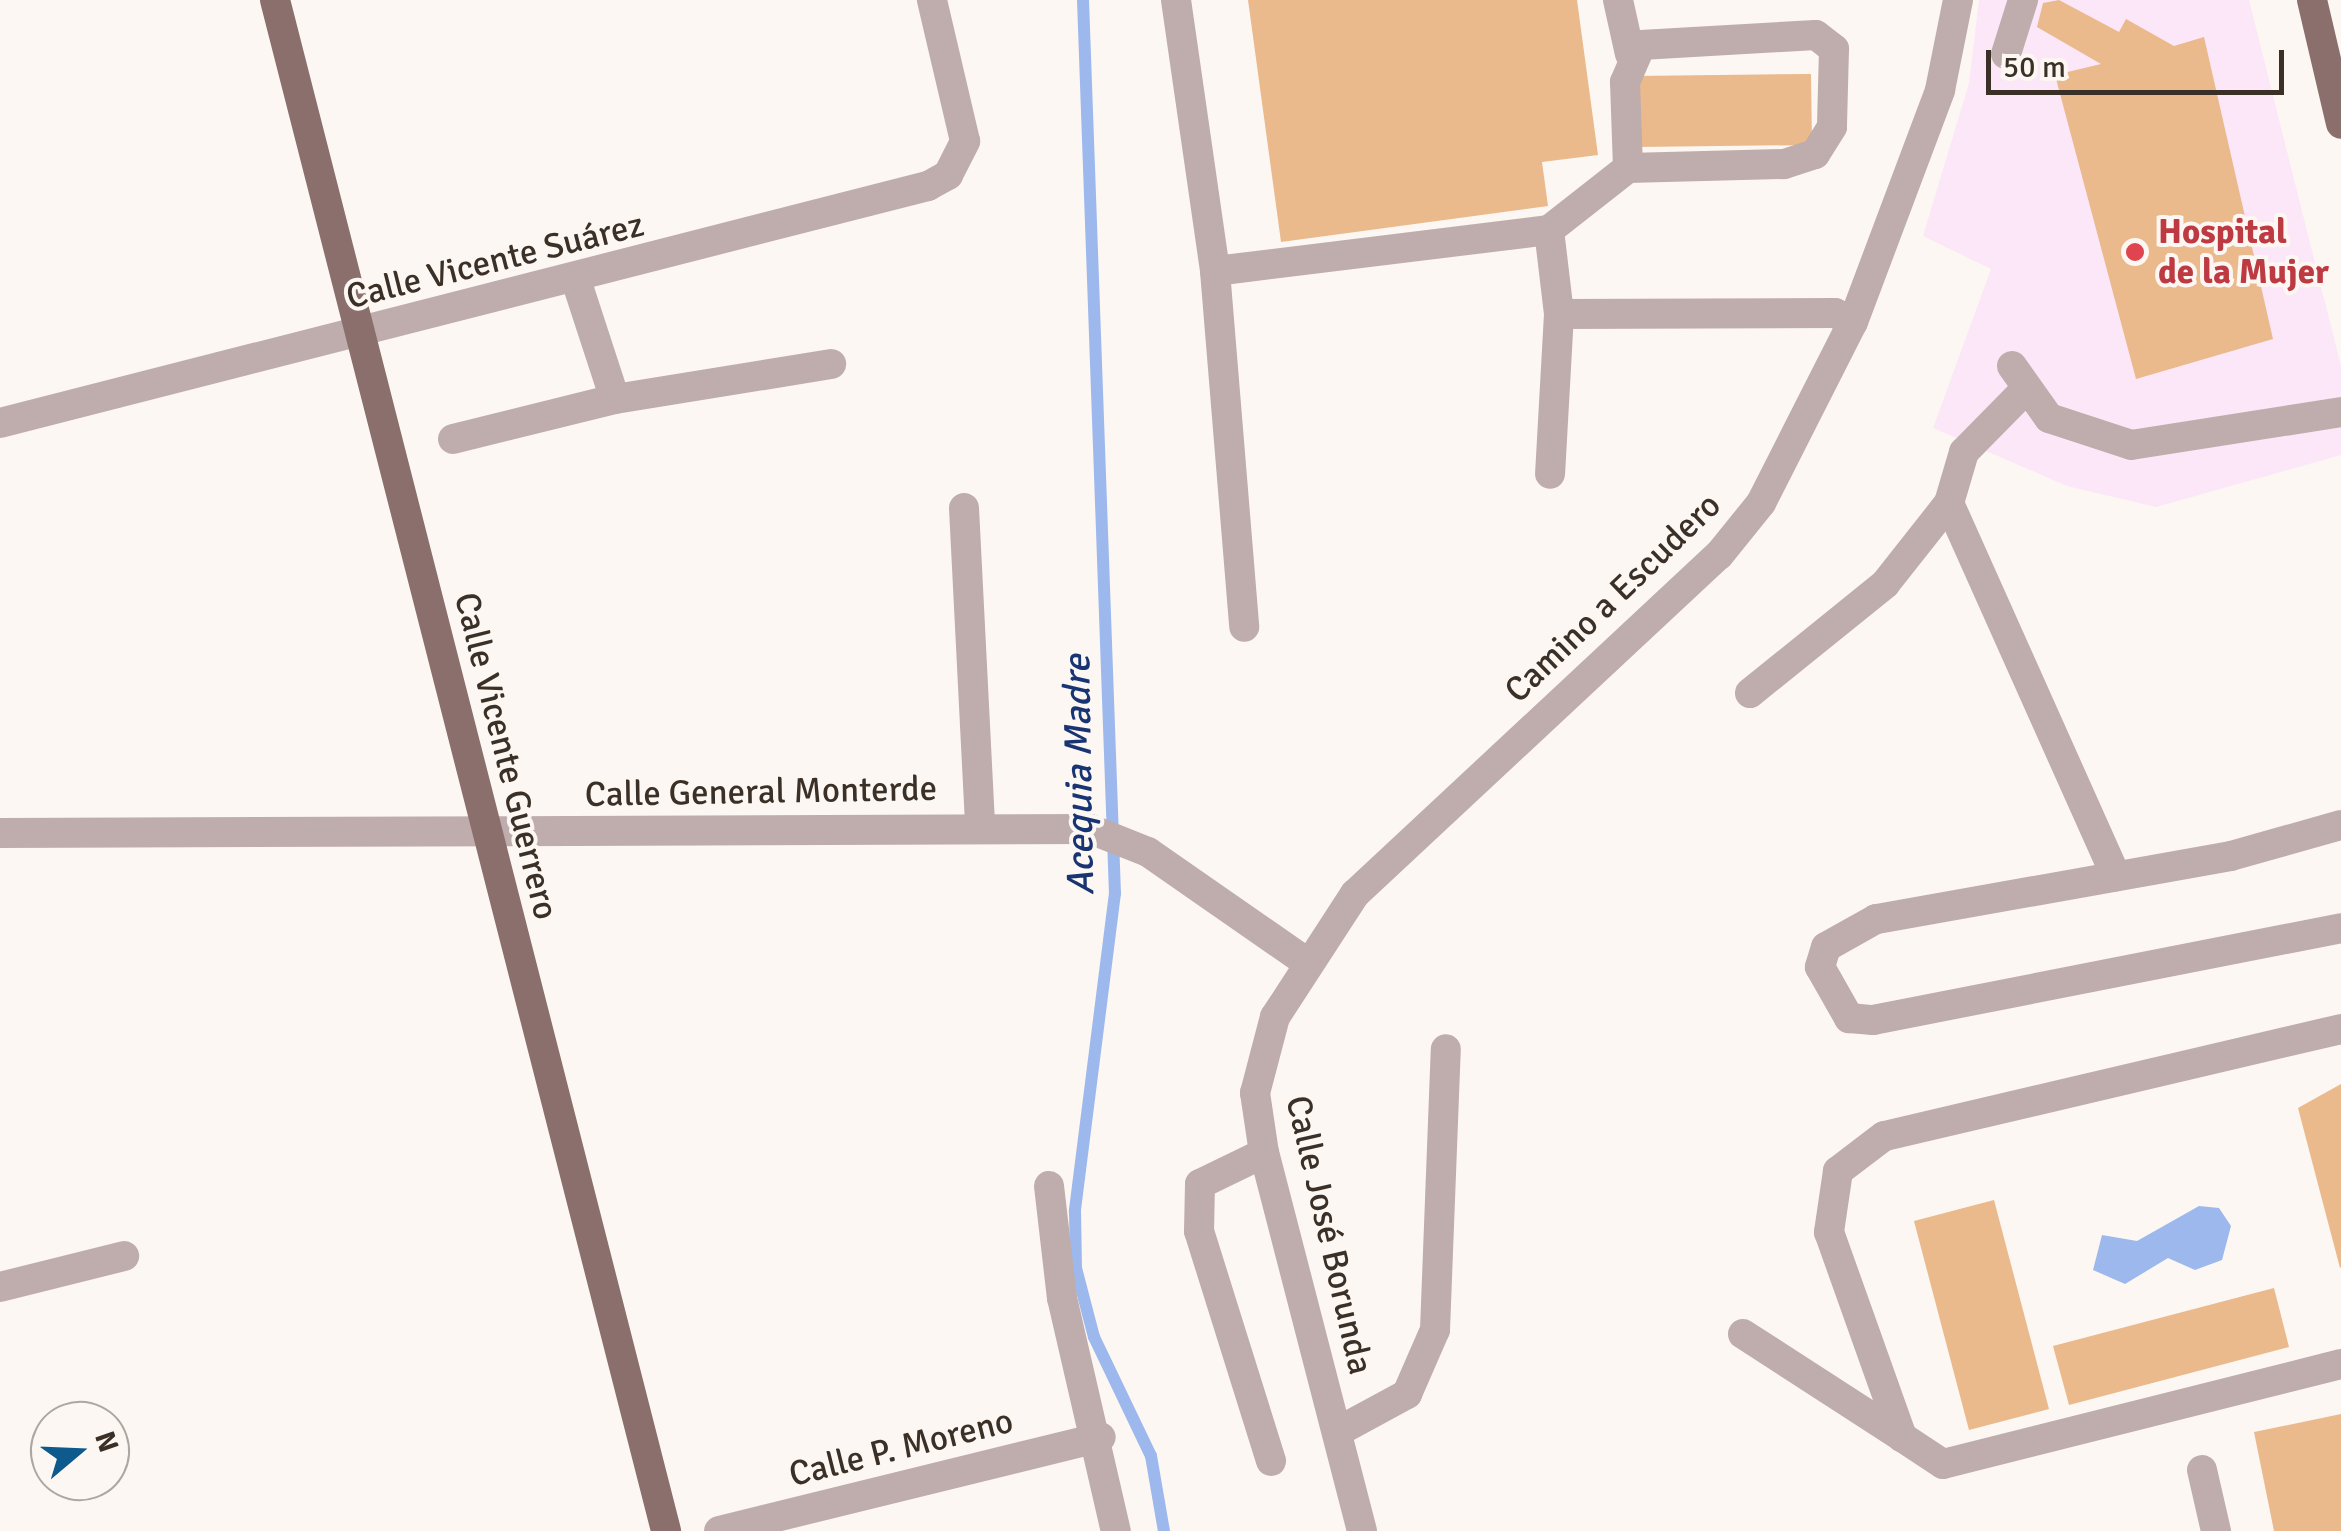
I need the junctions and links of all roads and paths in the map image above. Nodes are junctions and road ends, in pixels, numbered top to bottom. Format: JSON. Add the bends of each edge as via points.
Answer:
{"nodes":[{"id":1,"x":274,"y":0,"type":"edge"},
{"id":2,"x":932,"y":0,"type":"edge"},
{"id":3,"x":1176,"y":0,"type":"edge"},
{"id":4,"x":1618,"y":0,"type":"edge"},
{"id":5,"x":1958,"y":0,"type":"edge"},
{"id":6,"x":2024,"y":0,"type":"edge"},
{"id":7,"x":2312,"y":0,"type":"edge"},
{"id":8,"x":1630,"y":54,"type":"junction"},
{"id":9,"x":2006,"y":54,"type":"dead end"},
{"id":10,"x":2341,"y":124,"type":"edge"},
{"id":11,"x":1628,"y":168,"type":"junction"},
{"id":12,"x":1548,"y":230,"type":"junction"},
{"id":13,"x":1215,"y":272,"type":"junction"},
{"id":14,"x":576,"y":280,"type":"junction"},
{"id":15,"x":1559,"y":314,"type":"junction"},
{"id":16,"x":1854,"y":322,"type":"junction"},
{"id":17,"x":362,"y":335,"type":"junction"},
{"id":18,"x":831,"y":364,"type":"dead end"},
{"id":19,"x":614,"y":399,"type":"junction"},
{"id":20,"x":2341,"y":412,"type":"edge"},
{"id":21,"x":0,"y":423,"type":"edge"},
{"id":22,"x":453,"y":438,"type":"dead end"},
{"id":23,"x":1550,"y":474,"type":"dead end"},
{"id":24,"x":1949,"y":504,"type":"junction"},
{"id":25,"x":964,"y":508,"type":"dead end"},
{"id":26,"x":1244,"y":627,"type":"dead end"},
{"id":27,"x":1750,"y":693,"type":"dead end"},
{"id":28,"x":2341,"y":825,"type":"edge"},
{"id":29,"x":980,"y":826,"type":"junction"},
{"id":30,"x":0,"y":833,"type":"edge"},
{"id":31,"x":486,"y":833,"type":"junction"},
{"id":32,"x":2116,"y":876,"type":"junction"},
{"id":33,"x":2341,"y":928,"type":"edge"},
{"id":34,"x":1305,"y":961,"type":"junction"},
{"id":35,"x":2341,"y":1029,"type":"edge"},
{"id":36,"x":1446,"y":1050,"type":"dead end"},
{"id":37,"x":1264,"y":1153,"type":"junction"},
{"id":38,"x":1049,"y":1186,"type":"dead end"},
{"id":39,"x":124,"y":1256,"type":"dead end"},
{"id":40,"x":0,"y":1287,"type":"edge"},
{"id":41,"x":1742,"y":1334,"type":"dead end"},
{"id":42,"x":2341,"y":1364,"type":"edge"},
{"id":43,"x":1337,"y":1432,"type":"junction"},
{"id":44,"x":1101,"y":1438,"type":"junction"},
{"id":45,"x":1902,"y":1438,"type":"junction"},
{"id":46,"x":1271,"y":1461,"type":"dead end"},
{"id":47,"x":2202,"y":1470,"type":"dead end"},
{"id":48,"x":666,"y":1531,"type":"edge"},
{"id":49,"x":719,"y":1531,"type":"edge"},
{"id":50,"x":1116,"y":1531,"type":"edge"},
{"id":51,"x":1362,"y":1531,"type":"edge"},
{"id":52,"x":2216,"y":1531,"type":"edge"}],
"edges":[{"from":1,"to":17,"type":"main road","name":"Calle Vicente Guerrero"},
{"from":2,"to":14,"type":"street","name":"Calle Vicente Suárez","via":[[963,121],[960,158],[928,186]]},
{"from":3,"to":13,"type":"street"},
{"from":4,"to":8,"type":"street"},
{"from":5,"to":16,"type":"street","name":"Camino a Escudero","via":[[1940,90]]},
{"from":6,"to":9,"type":"street"},
{"from":7,"to":10,"type":"main road"},
{"from":8,"to":11,"type":"street"},
{"from":8,"to":11,"type":"street","via":[[1653,42],[1816,35],[1827,39],[1838,68],[1832,127],[1814,154]]},
{"from":11,"to":12,"type":"street"},
{"from":12,"to":13,"type":"street"},
{"from":12,"to":15,"type":"street"},
{"from":13,"to":26,"type":"street"},
{"from":14,"to":17,"type":"street","name":"Calle Vicente Suárez"},
{"from":14,"to":19,"type":"street"},
{"from":15,"to":16,"type":"street","via":[[1835,314]]},
{"from":15,"to":23,"type":"street"},
{"from":16,"to":34,"type":"street","name":"Camino a Escudero","via":[[1798,444],[1719,555],[1355,894]]},
{"from":17,"to":21,"type":"street","name":"Calle Vicente Suárez"},
{"from":17,"to":31,"type":"main road","name":"Calle Vicente Guerrero"},
{"from":18,"to":19,"type":"street"},
{"from":19,"to":22,"type":"street"},
{"from":20,"to":24,"type":"street","via":[[2132,446],[2074,432],[2018,378],[1964,452]]},
{"from":24,"to":27,"type":"street","via":[[1885,584]]},
{"from":24,"to":32,"type":"street"},
{"from":25,"to":29,"type":"street"},
{"from":28,"to":32,"type":"street"},
{"from":29,"to":31,"type":"street","name":"Calle General Monterde"},
{"from":29,"to":34,"type":"street","name":"Calle General Monterde","via":[[1090,829],[1148,852]]},
{"from":30,"to":31,"type":"street","name":"Calle General Monterde"},
{"from":31,"to":48,"type":"main road","name":"Calle Vicente Guerrero"},
{"from":32,"to":33,"type":"street","via":[[1850,931],[1826,947],[1820,967],[1833,1002],[1848,1018],[1904,1016]]},
{"from":34,"to":37,"type":"street","name":"Calle José Borunda","via":[[1275,1016],[1255,1093]]},
{"from":35,"to":45,"type":"street","via":[[1858,1148],[1838,1171],[1829,1232]]},
{"from":36,"to":43,"type":"street","via":[[1435,1330],[1407,1394]]},
{"from":37,"to":43,"type":"street","name":"Calle José Borunda"},
{"from":37,"to":46,"type":"street","via":[[1200,1184],[1199,1231]]},
{"from":38,"to":44,"type":"street","via":[[1062,1298]]},
{"from":39,"to":40,"type":"street"},
{"from":41,"to":45,"type":"street"},
{"from":42,"to":45,"type":"street","via":[[1972,1462],[1944,1464]]},
{"from":43,"to":51,"type":"street","name":"Calle José Borunda"},
{"from":44,"to":49,"type":"street","name":"Calle P. Moreno"},
{"from":44,"to":50,"type":"street"},
{"from":47,"to":52,"type":"street"}]}
